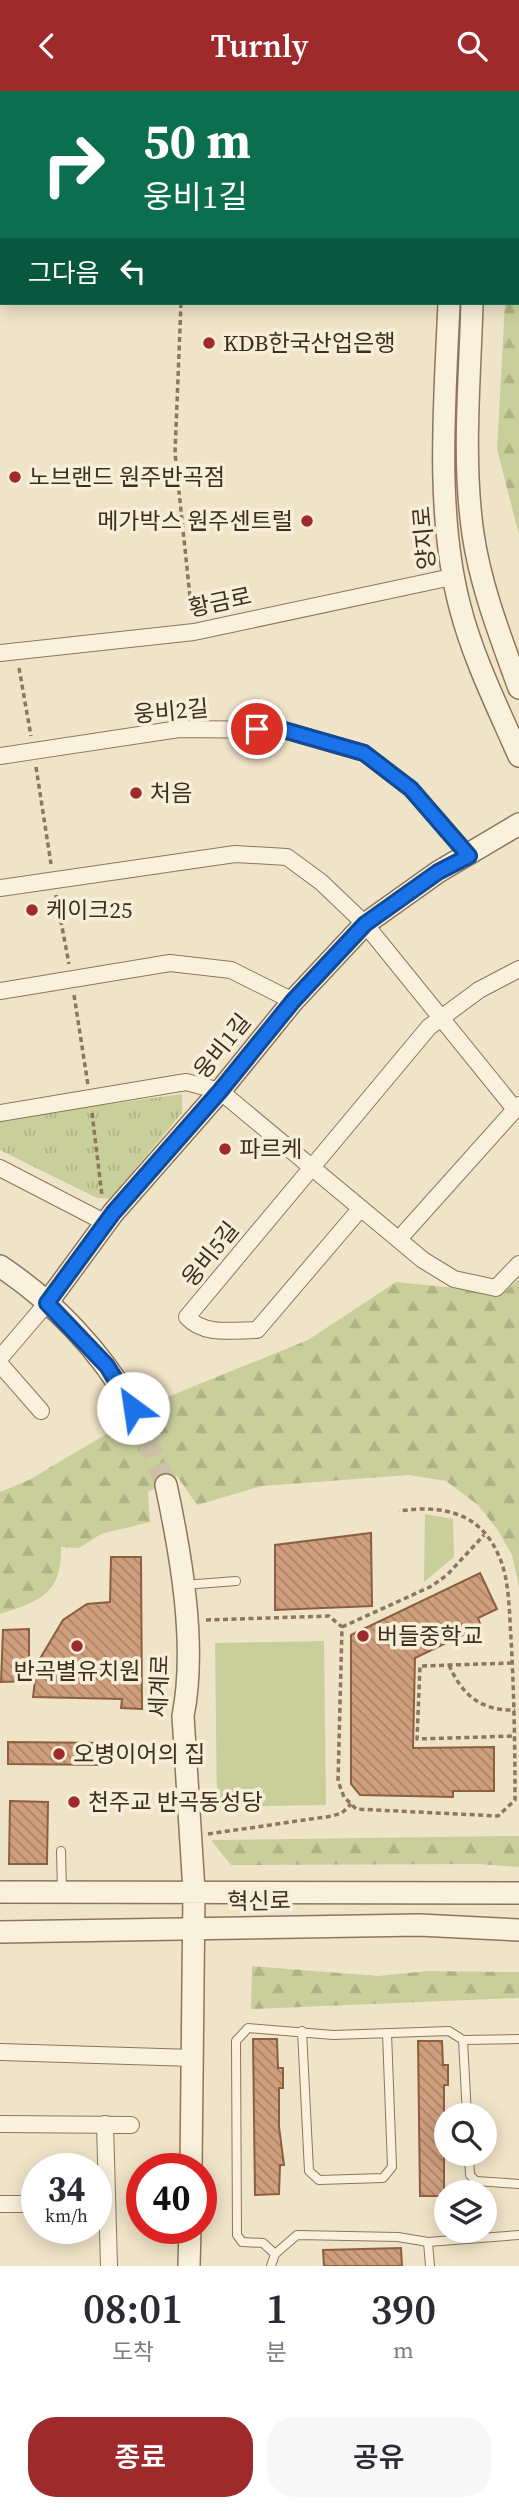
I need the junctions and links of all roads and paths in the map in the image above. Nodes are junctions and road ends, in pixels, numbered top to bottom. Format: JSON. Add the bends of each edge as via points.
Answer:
{"nodes":[{"id":1,"x":181,"y":305,"type":"edge"},
{"id":2,"x":449,"y":305,"type":"edge"},
{"id":3,"x":472,"y":309,"type":"edge"},
{"id":4,"x":446,"y":486,"type":"junction"},
{"id":5,"x":447,"y":578,"type":"junction"},
{"id":6,"x":194,"y":632,"type":"junction"},
{"id":7,"x":8,"y":653,"type":"edge"},
{"id":8,"x":519,"y":688,"type":"edge"},
{"id":9,"x":515,"y":747,"type":"edge"},
{"id":10,"x":34,"y":752,"type":"junction"},
{"id":11,"x":0,"y":757,"type":"edge"},
{"id":12,"x":519,"y":824,"type":"edge"},
{"id":13,"x":519,"y":835,"type":"edge"},
{"id":14,"x":469,"y":856,"type":"junction"},
{"id":15,"x":0,"y":888,"type":"edge"},
{"id":16,"x":365,"y":924,"type":"junction"},
{"id":17,"x":519,"y":969,"type":"edge"},
{"id":18,"x":0,"y":991,"type":"edge"},
{"id":19,"x":293,"y":1001,"type":"junction"},
{"id":20,"x":439,"y":1017,"type":"junction"},
{"id":21,"x":220,"y":1091,"type":"junction"},
{"id":22,"x":517,"y":1107,"type":"edge"},
{"id":23,"x":0,"y":1113,"type":"edge"},
{"id":24,"x":0,"y":1168,"type":"edge"},
{"id":25,"x":310,"y":1168,"type":"junction"},
{"id":26,"x":361,"y":1208,"type":"junction"},
{"id":27,"x":106,"y":1223,"type":"junction"},
{"id":28,"x":399,"y":1239,"type":"junction"},
{"id":29,"x":519,"y":1264,"type":"edge"},
{"id":30,"x":0,"y":1266,"type":"edge"},
{"id":31,"x":47,"y":1303,"type":"junction"},
{"id":32,"x":0,"y":1357,"type":"edge"},
{"id":33,"x":0,"y":1364,"type":"edge"},
{"id":34,"x":133,"y":1408,"type":"tunnel mouth"},
{"id":35,"x":41,"y":1411,"type":"dead end"},
{"id":36,"x":166,"y":1485,"type":"tunnel mouth"},
{"id":37,"x":399,"y":1511,"type":"dead end"},
{"id":38,"x":484,"y":1535,"type":"junction"},
{"id":39,"x":236,"y":1581,"type":"dead end"},
{"id":40,"x":184,"y":1585,"type":"junction"},
{"id":41,"x":186,"y":1621,"type":"junction"},
{"id":42,"x":342,"y":1627,"type":"junction"},
{"id":43,"x":512,"y":1663,"type":"junction"},
{"id":44,"x":449,"y":1665,"type":"junction"},
{"id":45,"x":515,"y":1710,"type":"junction"},
{"id":46,"x":515,"y":1736,"type":"junction"},
{"id":47,"x":351,"y":1804,"type":"junction"},
{"id":48,"x":192,"y":1837,"type":"junction"},
{"id":49,"x":61,"y":1851,"type":"dead end"},
{"id":50,"x":194,"y":1891,"type":"junction"},
{"id":51,"x":0,"y":1892,"type":"edge"},
{"id":52,"x":62,"y":1892,"type":"junction"},
{"id":53,"x":519,"y":1893,"type":"edge"},
{"id":54,"x":194,"y":1928,"type":"junction"},
{"id":55,"x":519,"y":1930,"type":"edge"},
{"id":56,"x":0,"y":1931,"type":"edge"},
{"id":57,"x":302,"y":2031,"type":"junction"},
{"id":58,"x":387,"y":2033,"type":"junction"},
{"id":59,"x":519,"y":2039,"type":"edge"},
{"id":60,"x":463,"y":2040,"type":"junction"},
{"id":61,"x":0,"y":2052,"type":"edge"},
{"id":62,"x":193,"y":2058,"type":"junction"},
{"id":63,"x":466,"y":2103,"type":"edge"},
{"id":64,"x":0,"y":2124,"type":"edge"},
{"id":65,"x":106,"y":2124,"type":"junction"},
{"id":66,"x":131,"y":2125,"type":"dead end"},
{"id":67,"x":104,"y":2153,"type":"edge"},
{"id":68,"x":191,"y":2153,"type":"edge"},
{"id":69,"x":470,"y":2166,"type":"edge"},
{"id":70,"x":519,"y":2184,"type":"edge"},
{"id":71,"x":0,"y":2204,"type":"edge"},
{"id":72,"x":21,"y":2204,"type":"edge"},
{"id":73,"x":519,"y":2235,"type":"edge"},
{"id":74,"x":429,"y":2242,"type":"junction"},
{"id":75,"x":106,"y":2244,"type":"edge"},
{"id":76,"x":190,"y":2244,"type":"edge"},
{"id":77,"x":275,"y":2254,"type":"junction"},
{"id":78,"x":109,"y":2266,"type":"edge"},
{"id":79,"x":189,"y":2266,"type":"edge"},
{"id":80,"x":271,"y":2266,"type":"edge"},
{"id":81,"x":430,"y":2266,"type":"edge"}],
"edges":[{"from":1,"to":6,"type":"path","via":[[174,453]]},
{"from":2,"to":4,"type":"street","name":"양지로"},
{"from":3,"to":8,"type":"street","via":[[469,439],[473,531],[489,606]]},
{"from":4,"to":5,"type":"street","via":[[440,504]]},
{"from":4,"to":9,"type":"street","name":"양지로","via":[[452,571],[460,609]]},
{"from":5,"to":6,"type":"street","name":"황금로"},
{"from":5,"to":9,"type":"street","via":[[452,609],[490,706]]},
{"from":6,"to":7,"type":"street","name":"황금로"},
{"from":7,"to":10,"type":"path"},
{"from":10,"to":11,"type":"street","name":"웅비2길"},
{"from":10,"to":14,"type":"street","name":"웅비2길","via":[[179,729],[284,730],[364,753],[411,789]]},
{"from":12,"to":14,"type":"street"},
{"from":13,"to":14,"type":"street","via":[[487,854]]},
{"from":14,"to":16,"type":"street","name":"웅비1길","via":[[438,872]]},
{"from":15,"to":16,"type":"street","via":[[235,854],[287,857]]},
{"from":16,"to":19,"type":"street","name":"웅비1길"},
{"from":16,"to":20,"type":"street"},
{"from":17,"to":20,"type":"street","name":"웅비5길"},
{"from":18,"to":19,"type":"street","via":[[170,963],[232,970]]},
{"from":19,"to":21,"type":"street","name":"웅비1길"},
{"from":20,"to":22,"type":"street"},
{"from":20,"to":25,"type":"street","name":"웅비5길"},
{"from":21,"to":23,"type":"street","via":[[186,1082]]},
{"from":21,"to":25,"type":"street"},
{"from":21,"to":27,"type":"street","name":"웅비1길"},
{"from":22,"to":28,"type":"street"},
{"from":24,"to":27,"type":"street"},
{"from":25,"to":26,"type":"street"},
{"from":25,"to":26,"type":"street","name":"웅비5길","via":[[187,1317],[196,1327],[257,1329]]},
{"from":26,"to":28,"type":"street"},
{"from":27,"to":31,"type":"street","name":"웅비1길"},
{"from":28,"to":29,"type":"street","via":[[454,1279],[496,1288]]},
{"from":30,"to":31,"type":"street"},
{"from":31,"to":32,"type":"street"},
{"from":31,"to":34,"type":"street","via":[[107,1366]]},
{"from":33,"to":35,"type":"street"},
{"from":36,"to":40,"type":"street","name":"세계로"},
{"from":37,"to":38,"type":"path","via":[[446,1509],[474,1523]]},
{"from":38,"to":42,"type":"path","via":[[432,1585]]},
{"from":38,"to":43,"type":"path","via":[[498,1553],[503,1571]]},
{"from":39,"to":40,"type":"lane"},
{"from":40,"to":41,"type":"street","name":"세계로"},
{"from":41,"to":42,"type":"path","via":[[329,1616]]},
{"from":41,"to":48,"type":"street","name":"세계로","via":[[183,1716]]},
{"from":42,"to":47,"type":"path","via":[[338,1781]]},
{"from":43,"to":44,"type":"path"},
{"from":43,"to":45,"type":"path"},
{"from":44,"to":45,"type":"path","via":[[461,1688],[479,1704],[498,1711]]},
{"from":44,"to":46,"type":"path","via":[[421,1666],[417,1739]]},
{"from":45,"to":46,"type":"path"},
{"from":46,"to":47,"type":"path","via":[[515,1800],[498,1816],[356,1809]]},
{"from":47,"to":48,"type":"path","via":[[332,1816]]},
{"from":48,"to":50,"type":"street","name":"세계로"},
{"from":49,"to":52,"type":"lane"},
{"from":50,"to":52,"type":"street","name":"혁신로"},
{"from":50,"to":53,"type":"street","name":"혁신로"},
{"from":50,"to":54,"type":"street","name":"세계로"},
{"from":51,"to":52,"type":"street","name":"혁신로"},
{"from":54,"to":55,"type":"street","name":"혁신로","via":[[419,1925]]},
{"from":54,"to":56,"type":"street","name":"혁신로"},
{"from":54,"to":62,"type":"street"},
{"from":57,"to":58,"type":"lane"},
{"from":57,"to":58,"type":"lane","via":[[309,2171],[319,2181],[383,2178],[392,2167]]},
{"from":57,"to":77,"type":"lane","via":[[248,2028],[236,2041],[237,2235],[242,2242],[263,2243]]},
{"from":58,"to":60,"type":"lane","via":[[449,2031]]},
{"from":59,"to":60,"type":"lane"},
{"from":60,"to":63,"type":"lane"},
{"from":61,"to":62,"type":"street"},
{"from":62,"to":68,"type":"street"},
{"from":64,"to":65,"type":"street"},
{"from":65,"to":66,"type":"street"},
{"from":65,"to":67,"type":"street"},
{"from":69,"to":70,"type":"lane","via":[[475,2181]]},
{"from":71,"to":72,"type":"street"},
{"from":73,"to":74,"type":"lane"},
{"from":74,"to":77,"type":"lane","via":[[297,2235]]},
{"from":74,"to":81,"type":"lane"},
{"from":75,"to":78,"type":"street"},
{"from":76,"to":79,"type":"street"},
{"from":77,"to":80,"type":"lane"}]}
